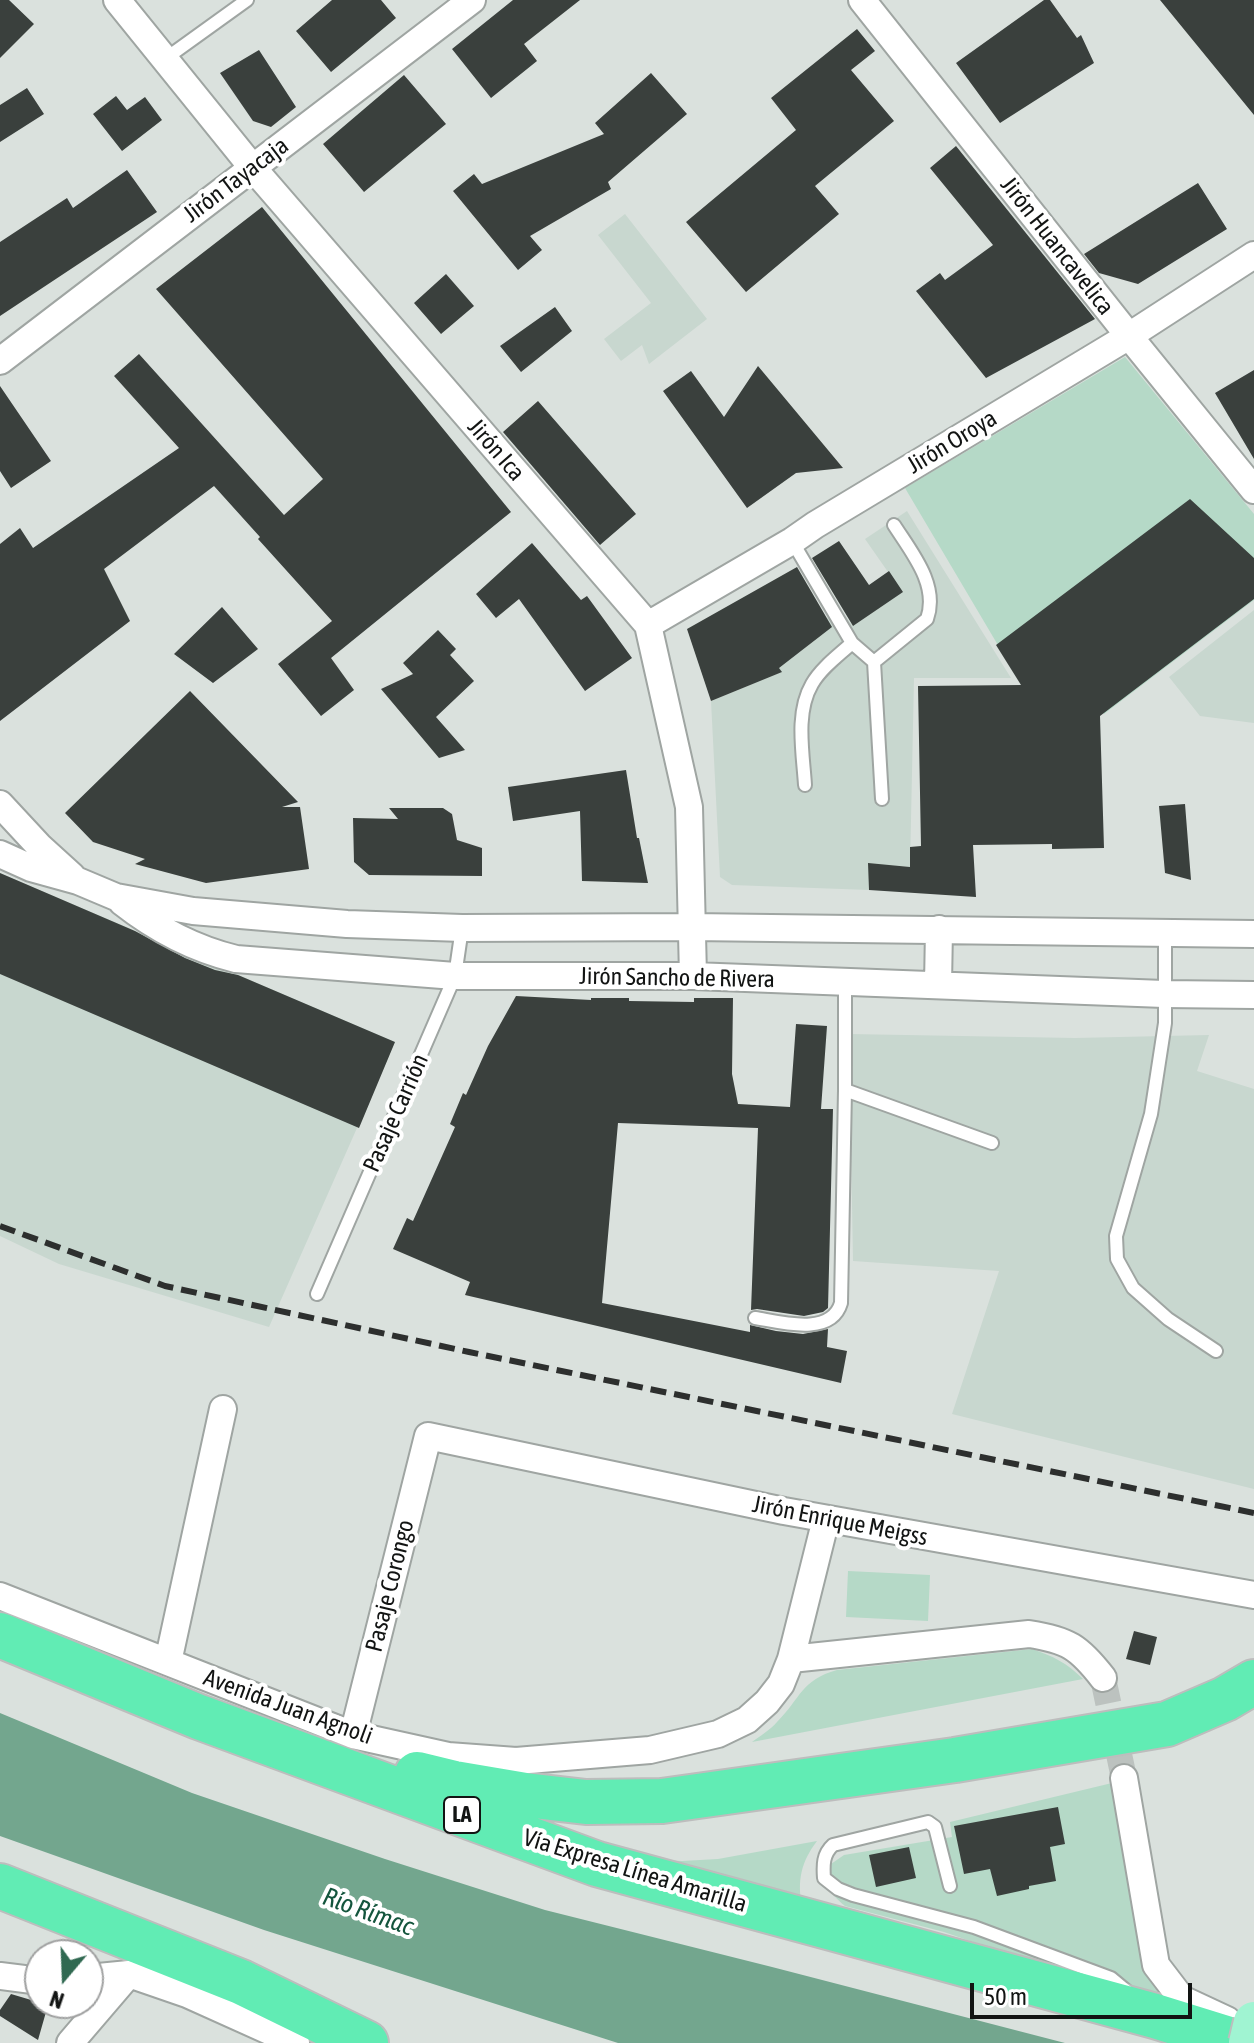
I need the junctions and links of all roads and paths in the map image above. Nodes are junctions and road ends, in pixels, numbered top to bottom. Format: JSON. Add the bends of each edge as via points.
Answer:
{"nodes":[{"id":1,"x":117,"y":0,"type":"edge"},
{"id":2,"x":247,"y":0,"type":"edge"},
{"id":3,"x":472,"y":0,"type":"edge"},
{"id":4,"x":862,"y":0,"type":"edge"},
{"id":5,"x":165,"y":59,"type":"junction"},
{"id":6,"x":252,"y":167,"type":"junction"},
{"id":7,"x":1254,"y":255,"type":"edge"},
{"id":8,"x":1129,"y":336,"type":"junction"},
{"id":9,"x":0,"y":361,"type":"edge"},
{"id":10,"x":1254,"y":490,"type":"edge"},
{"id":11,"x":894,"y":525,"type":"dead end"},
{"id":12,"x":792,"y":541,"type":"junction"},
{"id":13,"x":648,"y":625,"type":"junction"},
{"id":14,"x":852,"y":643,"type":"junction"},
{"id":15,"x":874,"y":662,"type":"junction"},
{"id":16,"x":805,"y":785,"type":"dead end"},
{"id":17,"x":882,"y":799,"type":"dead end"},
{"id":18,"x":0,"y":804,"type":"edge"},
{"id":19,"x":0,"y":854,"type":"edge"},
{"id":20,"x":78,"y":881,"type":"junction"},
{"id":21,"x":116,"y":897,"type":"junction"},
{"id":22,"x":691,"y":927,"type":"junction"},
{"id":23,"x":462,"y":928,"type":"junction"},
{"id":24,"x":939,"y":929,"type":"junction"},
{"id":25,"x":1165,"y":932,"type":"junction"},
{"id":26,"x":1254,"y":934,"type":"edge"},
{"id":27,"x":455,"y":976,"type":"junction"},
{"id":28,"x":693,"y":976,"type":"junction"},
{"id":29,"x":845,"y":981,"type":"junction"},
{"id":30,"x":938,"y":985,"type":"junction"},
{"id":31,"x":1164,"y":994,"type":"junction"},
{"id":32,"x":1254,"y":995,"type":"edge"},
{"id":33,"x":845,"y":1090,"type":"junction"},
{"id":34,"x":992,"y":1143,"type":"dead end"},
{"id":35,"x":317,"y":1294,"type":"dead end"},
{"id":36,"x":755,"y":1318,"type":"dead end"},
{"id":37,"x":1216,"y":1351,"type":"dead end"},
{"id":38,"x":223,"y":1409,"type":"dead end"},
{"id":39,"x":428,"y":1436,"type":"joint"},
{"id":40,"x":826,"y":1519,"type":"junction"},
{"id":41,"x":1254,"y":1595,"type":"edge"},
{"id":42,"x":0,"y":1596,"type":"edge"},
{"id":43,"x":15,"y":1641,"type":"edge"},
{"id":44,"x":791,"y":1659,"type":"junction"},
{"id":45,"x":168,"y":1662,"type":"junction"},
{"id":46,"x":1103,"y":1678,"type":"tunnel mouth"},
{"id":47,"x":1254,"y":1682,"type":"edge"},
{"id":48,"x":199,"y":1717,"type":"junction"},
{"id":49,"x":353,"y":1735,"type":"junction"},
{"id":50,"x":1124,"y":1778,"type":"tunnel mouth"},
{"id":51,"x":0,"y":1886,"type":"edge"},
{"id":52,"x":950,"y":1886,"type":"dead end"},
{"id":53,"x":129,"y":1974,"type":"junction"},
{"id":54,"x":0,"y":1976,"type":"edge"},
{"id":55,"x":104,"y":1976,"type":"edge"},
{"id":56,"x":24,"y":1979,"type":"edge"},
{"id":57,"x":1155,"y":2016,"type":"junction"},
{"id":58,"x":1254,"y":2024,"type":"edge"},
{"id":59,"x":70,"y":2043,"type":"edge"},
{"id":60,"x":296,"y":2043,"type":"edge"},
{"id":61,"x":366,"y":2043,"type":"edge"},
{"id":62,"x":1242,"y":2043,"type":"edge"},
{"id":63,"x":1249,"y":2043,"type":"edge"}],
"edges":[{"from":1,"to":5,"type":"street","name":"Jirón Ica"},
{"from":2,"to":5,"type":"lane"},
{"from":3,"to":6,"type":"street","name":"Jirón Tayacaja"},
{"from":4,"to":8,"type":"street","name":"Jirón Huancavelica"},
{"from":5,"to":6,"type":"street","name":"Jirón Ica"},
{"from":6,"to":9,"type":"street","name":"Jirón Tayacaja"},
{"from":6,"to":13,"type":"street","name":"Jirón Ica"},
{"from":7,"to":8,"type":"street","name":"Jirón Oroya"},
{"from":8,"to":10,"type":"street","name":"Jirón Huancavelica"},
{"from":8,"to":12,"type":"street","name":"Jirón Oroya"},
{"from":11,"to":15,"type":"lane","via":[[927,578],[931,609],[927,619]]},
{"from":12,"to":13,"type":"street","name":"Jirón Oroya"},
{"from":12,"to":14,"type":"lane"},
{"from":13,"to":22,"type":"street","name":"Jirón Ica","via":[[689,807]]},
{"from":14,"to":15,"type":"lane"},
{"from":14,"to":16,"type":"lane","via":[[813,683],[804,703]]},
{"from":15,"to":17,"type":"lane"},
{"from":18,"to":20,"type":"street"},
{"from":19,"to":20,"type":"street","name":"Jirón Sancho de Rivera"},
{"from":20,"to":21,"type":"street","name":"Jirón Sancho de Rivera"},
{"from":21,"to":23,"type":"street","name":"Jirón Sancho de Rivera","via":[[256,917]]},
{"from":21,"to":27,"type":"street","name":"Jirón Sancho de Rivera","via":[[155,926],[236,959]]},
{"from":22,"to":23,"type":"street","name":"Jirón Sancho de Rivera"},
{"from":22,"to":24,"type":"street","name":"Jirón Sancho de Rivera"},
{"from":22,"to":28,"type":"street","name":"Jirón Ica"},
{"from":23,"to":27,"type":"lane","name":"Pasaje Carrión"},
{"from":24,"to":25,"type":"street","name":"Jirón Sancho de Rivera"},
{"from":24,"to":30,"type":"street"},
{"from":25,"to":26,"type":"street","name":"Jirón Sancho de Rivera"},
{"from":25,"to":31,"type":"lane"},
{"from":27,"to":28,"type":"street","name":"Jirón Sancho de Rivera"},
{"from":27,"to":35,"type":"lane","name":"Pasaje Carrión"},
{"from":28,"to":29,"type":"street","name":"Jirón Sancho de Rivera"},
{"from":29,"to":30,"type":"street","name":"Jirón Sancho de Rivera"},
{"from":29,"to":33,"type":"lane"},
{"from":30,"to":31,"type":"street","name":"Jirón Sancho de Rivera"},
{"from":31,"to":32,"type":"street","name":"Jirón Sancho de Rivera"},
{"from":31,"to":37,"type":"lane","via":[[1165,1023],[1151,1114],[1116,1236],[1117,1259],[1133,1288]]},
{"from":33,"to":34,"type":"lane"},
{"from":33,"to":36,"type":"lane","via":[[839,1311],[821,1323],[801,1325]]},
{"from":38,"to":45,"type":"street"},
{"from":39,"to":40,"type":"street","name":"Jirón Enrique Meigss"},
{"from":39,"to":49,"type":"street","name":"Pasaje Corongo"},
{"from":40,"to":41,"type":"street","name":"Jirón Enrique Meigss"},
{"from":40,"to":44,"type":"street","name":"Avenida Juan Agnoli"},
{"from":42,"to":45,"type":"street","name":"Avenida Juan Agnoli"},
{"from":43,"to":48,"type":"highway","name":"Vía Expresa Línea Amarilla","number":"LA"},
{"from":44,"to":46,"type":"street","via":[[1029,1634],[1056,1638],[1075,1648]]},
{"from":44,"to":49,"type":"street","name":"Avenida Juan Agnoli","via":[[781,1684],[747,1720],[718,1734],[650,1750],[516,1761],[448,1756]]},
{"from":45,"to":49,"type":"street","name":"Avenida Juan Agnoli"},
{"from":47,"to":48,"type":"highway","via":[[1167,1724],[662,1801],[586,1802],[454,1783],[367,1762],[257,1724]]},
{"from":48,"to":57,"type":"highway","name":"Vía Expresa Línea Amarilla","number":"LA","via":[[597,1864]]},
{"from":50,"to":58,"type":"street","via":[[1156,1965],[1182,1999],[1224,2019]]},
{"from":51,"to":61,"type":"highway","via":[[241,1982]]},
{"from":52,"to":57,"type":"lane","via":[[935,1827],[928,1822],[833,1845],[823,1865],[824,1878],[853,1895],[974,1927],[1111,1978]]},
{"from":53,"to":55,"type":"street"},
{"from":53,"to":59,"type":"street"},
{"from":53,"to":60,"type":"street"},
{"from":54,"to":56,"type":"street"},
{"from":57,"to":62,"type":"highway","name":"Vía Expresa Línea Amarilla","number":"LA"},
{"from":58,"to":63,"type":"main road","bridge":true}]}
